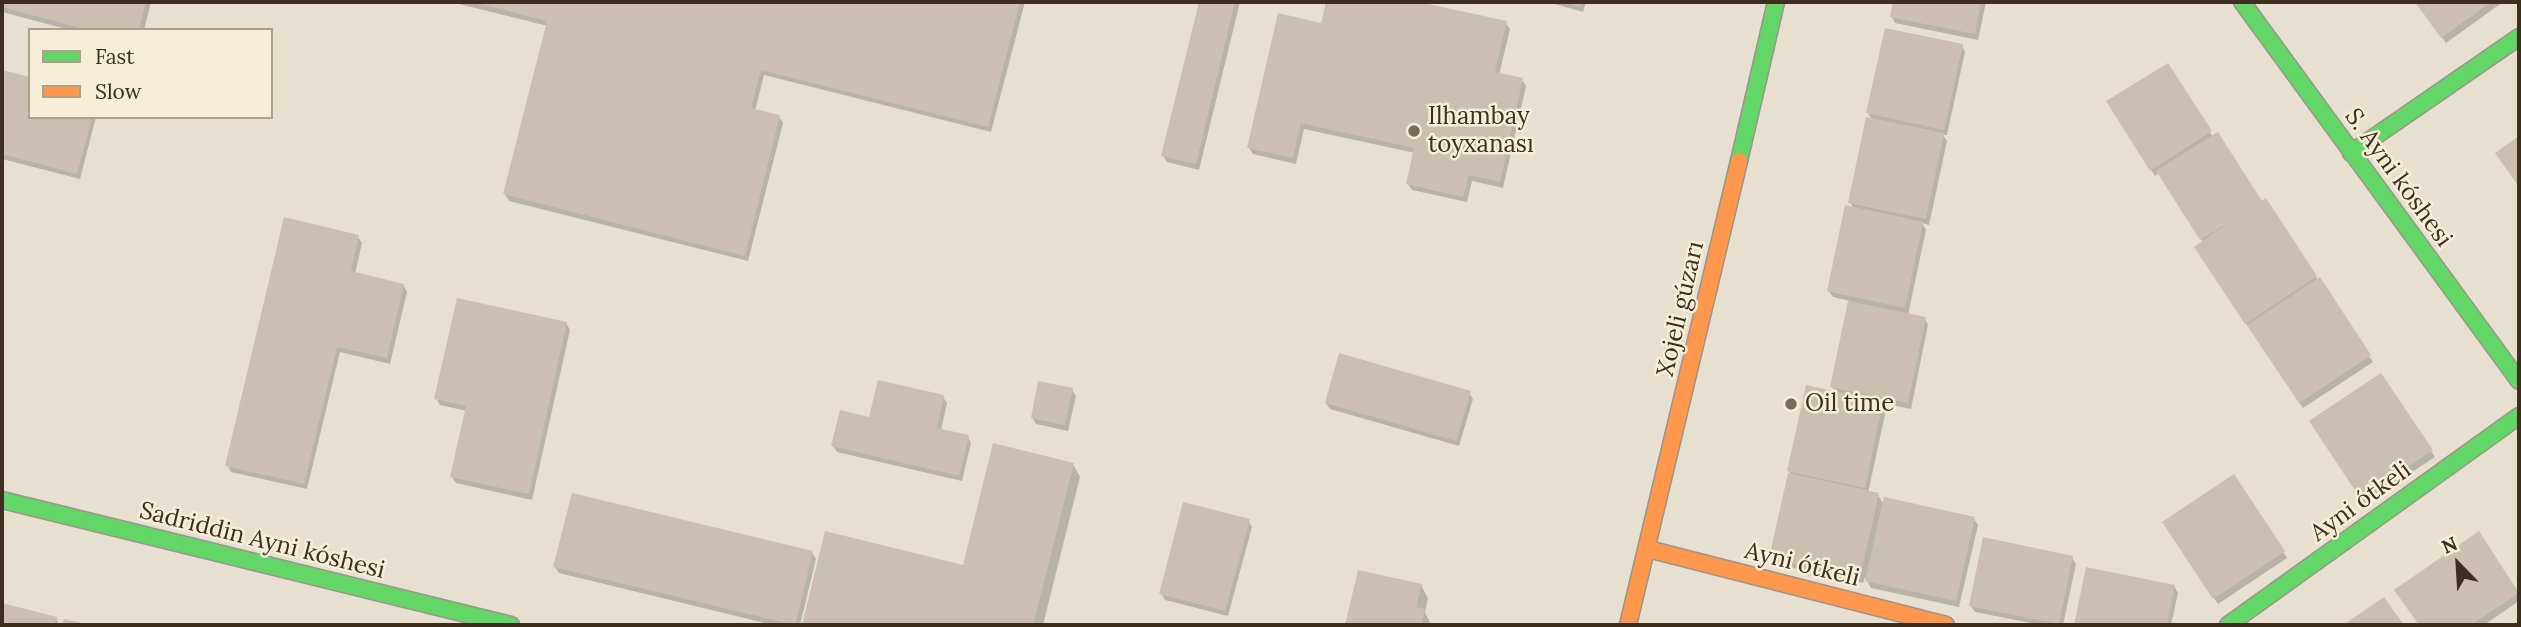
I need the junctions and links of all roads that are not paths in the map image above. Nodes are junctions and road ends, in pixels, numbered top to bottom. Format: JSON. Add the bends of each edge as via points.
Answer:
{"nodes":[{"id":1,"x":1776,"y":2,"type":"edge"},
{"id":2,"x":2242,"y":2,"type":"edge"},
{"id":3,"x":2519,"y":37,"type":"edge"},
{"id":4,"x":2351,"y":153,"type":"junction"},
{"id":5,"x":2519,"y":381,"type":"edge"},
{"id":6,"x":2519,"y":416,"type":"edge"},
{"id":7,"x":2,"y":500,"type":"edge"},
{"id":8,"x":1648,"y":549,"type":"junction"},
{"id":9,"x":511,"y":625,"type":"edge"},
{"id":10,"x":1628,"y":625,"type":"edge"},
{"id":11,"x":1945,"y":625,"type":"edge"},
{"id":12,"x":2228,"y":625,"type":"edge"}],
"edges":[{"from":1,"to":8,"type":"street","name":"Xojeli gúzarı"},
{"from":2,"to":4,"type":"street","name":"S. Ayni kóshesi"},
{"from":3,"to":4,"type":"street"},
{"from":4,"to":5,"type":"street","name":"S. Ayni kóshesi"},
{"from":6,"to":12,"type":"street","name":"Ayni ótkeli"},
{"from":7,"to":9,"type":"street","name":"Sadriddin Ayni kóshesi"},
{"from":8,"to":10,"type":"street","name":"Xojeli gúzarı"},
{"from":8,"to":11,"type":"street","name":"Ayni ótkeli"}]}
